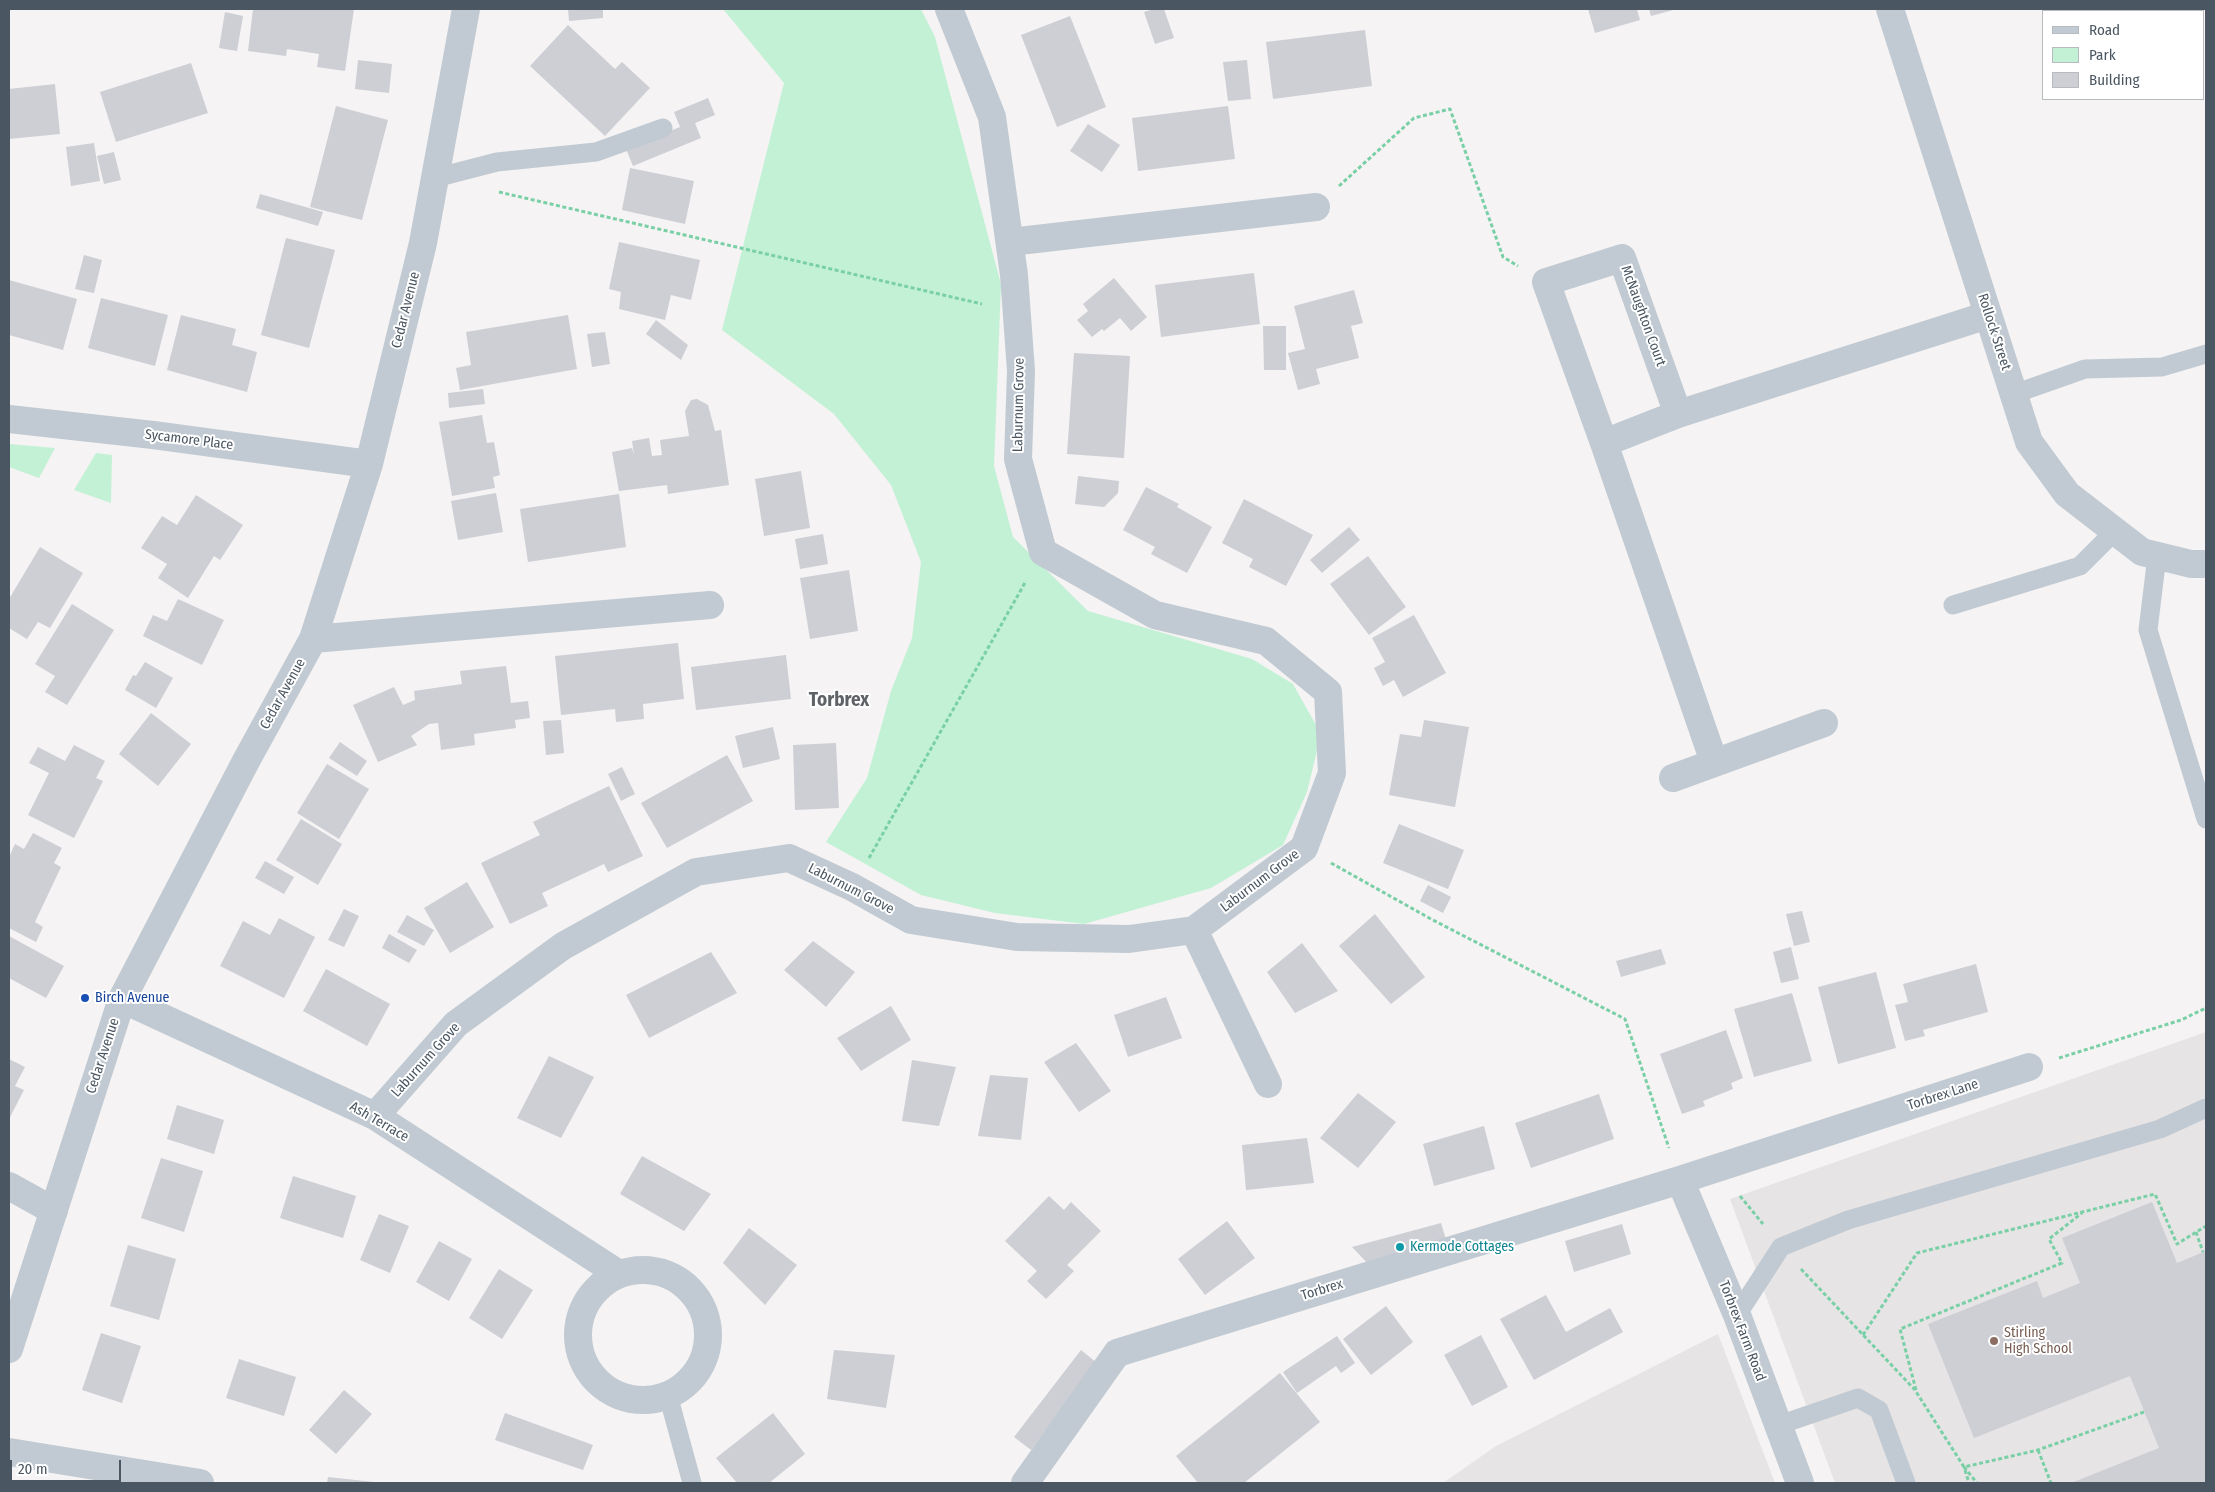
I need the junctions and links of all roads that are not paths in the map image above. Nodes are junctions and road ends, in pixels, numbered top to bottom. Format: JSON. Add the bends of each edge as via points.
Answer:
{"nodes":[{"id":1,"x":466,"y":9,"type":"edge"},
{"id":2,"x":949,"y":9,"type":"edge"},
{"id":3,"x":1890,"y":9,"type":"edge"},
{"id":4,"x":663,"y":128,"type":"dead end"},
{"id":5,"x":435,"y":178,"type":"junction"},
{"id":6,"x":1316,"y":207,"type":"road end"},
{"id":7,"x":1010,"y":242,"type":"junction"},
{"id":8,"x":1988,"y":314,"type":"junction"},
{"id":9,"x":2206,"y":354,"type":"edge"},
{"id":10,"x":2014,"y":394,"type":"junction"},
{"id":11,"x":1678,"y":414,"type":"junction"},
{"id":12,"x":9,"y":418,"type":"edge"},
{"id":13,"x":1604,"y":443,"type":"junction"},
{"id":14,"x":370,"y":464,"type":"junction"},
{"id":15,"x":2115,"y":531,"type":"junction"},
{"id":16,"x":2157,"y":556,"type":"junction"},
{"id":17,"x":2206,"y":564,"type":"edge"},
{"id":18,"x":710,"y":605,"type":"dead end"},
{"id":19,"x":1953,"y":605,"type":"dead end"},
{"id":20,"x":313,"y":639,"type":"junction"},
{"id":21,"x":1824,"y":723,"type":"dead end"},
{"id":22,"x":1714,"y":762,"type":"junction"},
{"id":23,"x":2199,"y":763,"type":"edge"},
{"id":24,"x":1673,"y":778,"type":"dead end"},
{"id":25,"x":2206,"y":819,"type":"edge"},
{"id":26,"x":1194,"y":930,"type":"junction"},
{"id":27,"x":122,"y":1000,"type":"junction"},
{"id":28,"x":2029,"y":1067,"type":"road end"},
{"id":29,"x":1268,"y":1084,"type":"dead end"},
{"id":30,"x":2206,"y":1108,"type":"edge"},
{"id":31,"x":375,"y":1116,"type":"junction"},
{"id":32,"x":1680,"y":1180,"type":"junction"},
{"id":33,"x":9,"y":1186,"type":"edge"},
{"id":34,"x":54,"y":1211,"type":"junction"},
{"id":35,"x":619,"y":1274,"type":"junction"},
{"id":36,"x":1737,"y":1315,"type":"junction"},
{"id":37,"x":9,"y":1349,"type":"edge"},
{"id":38,"x":668,"y":1395,"type":"junction"},
{"id":39,"x":1778,"y":1425,"type":"junction"},
{"id":40,"x":9,"y":1452,"type":"edge"},
{"id":41,"x":200,"y":1483,"type":"edge"},
{"id":42,"x":692,"y":1483,"type":"edge"},
{"id":43,"x":1025,"y":1483,"type":"edge"},
{"id":44,"x":1800,"y":1483,"type":"edge"},
{"id":45,"x":1906,"y":1483,"type":"edge"}],
"edges":[{"from":1,"to":5,"type":"street","name":"Cedar Avenue"},
{"from":2,"to":7,"type":"street","name":"Laburnum Grove","via":[[992,117]]},
{"from":3,"to":8,"type":"street","name":"Rollock Street"},
{"from":4,"to":5,"type":"lane","via":[[596,152],[497,162]]},
{"from":5,"to":14,"type":"street","name":"Cedar Avenue"},
{"from":6,"to":7,"type":"street"},
{"from":7,"to":26,"type":"street","name":"Laburnum Grove","via":[[1021,371],[1018,459],[1043,552],[1155,615],[1266,641],[1328,692],[1332,773],[1304,848]]},
{"from":8,"to":10,"type":"street","name":"Rollock Street"},
{"from":8,"to":11,"type":"street"},
{"from":9,"to":10,"type":"lane","via":[[2162,367],[2085,369]]},
{"from":10,"to":15,"type":"street","name":"Rollock Street","via":[[2029,442],[2066,494]]},
{"from":11,"to":13,"type":"street"},
{"from":11,"to":13,"type":"street","name":"McNaughton Court","via":[[1622,258],[1546,282]]},
{"from":12,"to":14,"type":"street","name":"Sycamore Place"},
{"from":13,"to":22,"type":"street"},
{"from":14,"to":20,"type":"street","name":"Cedar Avenue"},
{"from":15,"to":16,"type":"street","name":"Rollock Street","via":[[2142,552]]},
{"from":15,"to":19,"type":"lane","via":[[2080,566]]},
{"from":16,"to":17,"type":"street","name":"Rollock Street"},
{"from":16,"to":23,"type":"lane","via":[[2148,630]]},
{"from":18,"to":20,"type":"street"},
{"from":20,"to":27,"type":"street","name":"Cedar Avenue"},
{"from":21,"to":22,"type":"street"},
{"from":22,"to":24,"type":"street"},
{"from":23,"to":25,"type":"lane"},
{"from":26,"to":29,"type":"street"},
{"from":26,"to":31,"type":"street","name":"Laburnum Grove","via":[[1129,939],[1017,937],[911,920],[852,887],[789,858],[696,872],[563,946],[456,1024]]},
{"from":27,"to":31,"type":"street","name":"Ash Terrace"},
{"from":27,"to":34,"type":"street","name":"Cedar Avenue"},
{"from":28,"to":32,"type":"street","name":"Torbrex Lane"},
{"from":30,"to":36,"type":"lane","via":[[2160,1129],[1848,1220],[1781,1247]]},
{"from":31,"to":35,"type":"street","name":"Ash Terrace"},
{"from":32,"to":36,"type":"street","name":"Torbrex Farm Road"},
{"from":32,"to":43,"type":"street","name":"Torbrex","via":[[1117,1353]]},
{"from":33,"to":34,"type":"street"},
{"from":34,"to":37,"type":"street","name":"Cedar Avenue"},
{"from":35,"to":38,"type":"street","via":[[637,1270],[673,1277],[688,1288],[703,1311],[708,1337],[705,1356],[684,1385]]},
{"from":35,"to":38,"type":"street","via":[[601,1285],[588,1300],[580,1319],[583,1360],[593,1377],[609,1390],[628,1398],[648,1400]]},
{"from":36,"to":39,"type":"street","name":"Torbrex Farm Road"},
{"from":38,"to":42,"type":"lane"},
{"from":39,"to":44,"type":"street","name":"Torbrex Farm Road"},
{"from":39,"to":45,"type":"lane","via":[[1858,1398],[1879,1410]]},
{"from":40,"to":41,"type":"street"}]}
